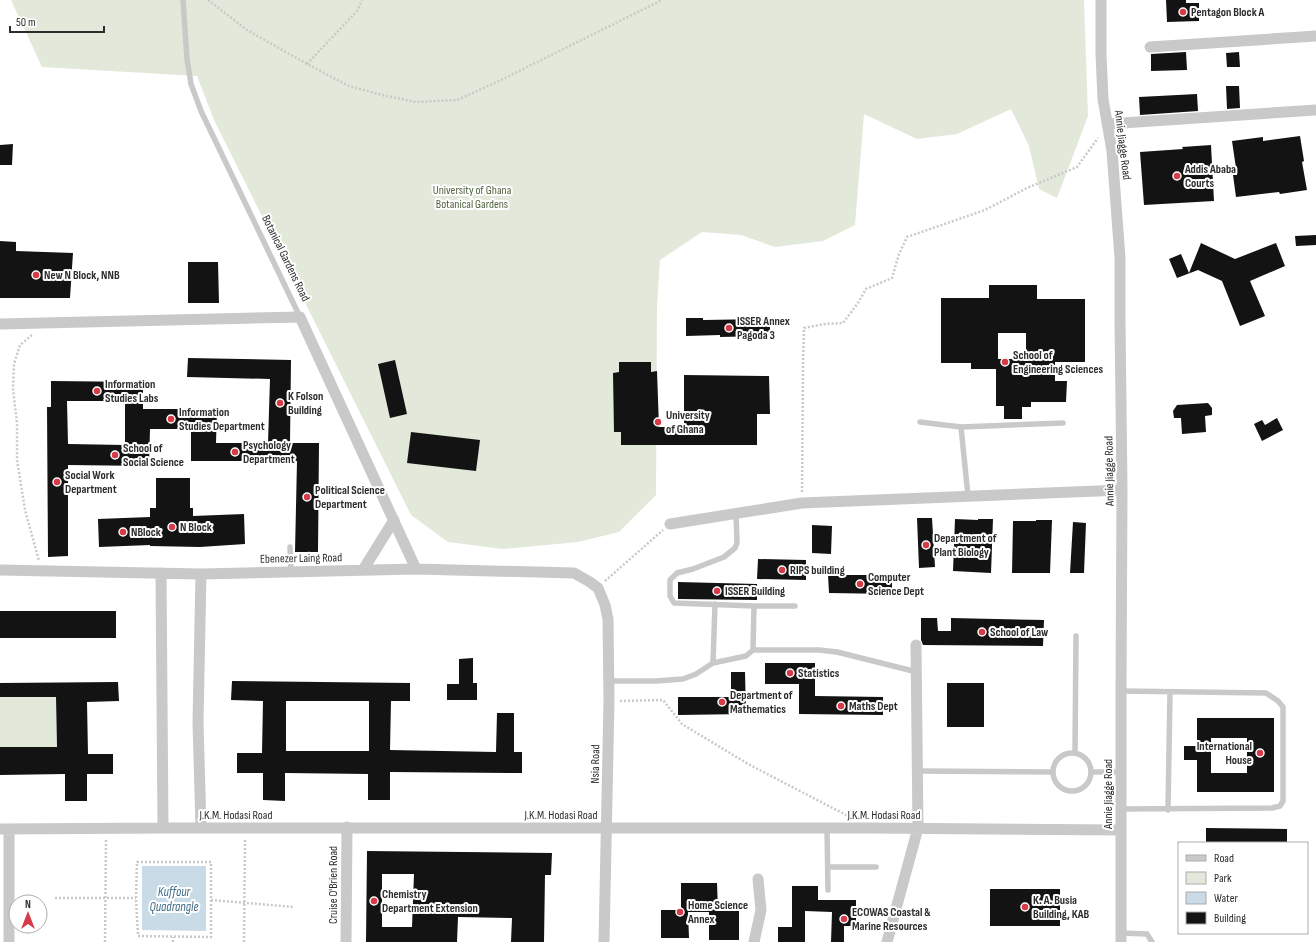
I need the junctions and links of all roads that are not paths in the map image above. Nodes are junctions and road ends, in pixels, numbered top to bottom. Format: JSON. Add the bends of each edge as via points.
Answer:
{"nodes":[{"id":1,"x":183,"y":0,"type":"edge"},
{"id":2,"x":1101,"y":0,"type":"edge"},
{"id":3,"x":1316,"y":36,"type":"edge"},
{"id":4,"x":1150,"y":47,"type":"dead end"},
{"id":5,"x":1316,"y":110,"type":"edge"},
{"id":6,"x":1107,"y":124,"type":"junction"},
{"id":7,"x":300,"y":317,"type":"junction"},
{"id":8,"x":0,"y":324,"type":"edge"},
{"id":9,"x":920,"y":422,"type":"dead end"},
{"id":10,"x":1062,"y":423,"type":"dead end"},
{"id":11,"x":961,"y":427,"type":"junction"},
{"id":12,"x":1122,"y":490,"type":"junction"},
{"id":13,"x":968,"y":496,"type":"junction"},
{"id":14,"x":736,"y":514,"type":"junction"},
{"id":15,"x":394,"y":520,"type":"junction"},
{"id":16,"x":670,"y":524,"type":"road end"},
{"id":17,"x":290,"y":547,"type":"dead end"},
{"id":18,"x":416,"y":569,"type":"junction"},
{"id":19,"x":0,"y":570,"type":"edge"},
{"id":20,"x":363,"y":570,"type":"junction"},
{"id":21,"x":291,"y":571,"type":"junction"},
{"id":22,"x":161,"y":573,"type":"junction"},
{"id":23,"x":201,"y":574,"type":"junction"},
{"id":24,"x":598,"y":588,"type":"joint"},
{"id":25,"x":715,"y":604,"type":"junction"},
{"id":26,"x":754,"y":606,"type":"junction"},
{"id":27,"x":795,"y":606,"type":"dead end"},
{"id":28,"x":1076,"y":636,"type":"dead end"},
{"id":29,"x":916,"y":645,"type":"dead end"},
{"id":30,"x":753,"y":650,"type":"junction"},
{"id":31,"x":713,"y":663,"type":"junction"},
{"id":32,"x":917,"y":672,"type":"junction"},
{"id":33,"x":609,"y":681,"type":"junction"},
{"id":34,"x":1120,"y":691,"type":"junction"},
{"id":35,"x":1170,"y":692,"type":"junction"},
{"id":36,"x":1075,"y":753,"type":"junction"},
{"id":37,"x":918,"y":771,"type":"junction"},
{"id":38,"x":1052,"y":772,"type":"junction"},
{"id":39,"x":1092,"y":772,"type":"junction"},
{"id":40,"x":1120,"y":772,"type":"junction"},
{"id":41,"x":1121,"y":809,"type":"junction"},
{"id":42,"x":1168,"y":810,"type":"junction"},
{"id":43,"x":346,"y":827,"type":"junction"},
{"id":44,"x":163,"y":828,"type":"junction"},
{"id":45,"x":201,"y":828,"type":"junction"},
{"id":46,"x":606,"y":828,"type":"junction"},
{"id":47,"x":827,"y":828,"type":"junction"},
{"id":48,"x":918,"y":828,"type":"junction"},
{"id":49,"x":5,"y":829,"type":"edge"},
{"id":50,"x":1121,"y":830,"type":"junction"},
{"id":51,"x":828,"y":867,"type":"junction"},
{"id":52,"x":876,"y":867,"type":"dead end"},
{"id":53,"x":758,"y":879,"type":"dead end"},
{"id":54,"x":828,"y":890,"type":"dead end"},
{"id":55,"x":1121,"y":937,"type":"edge"},
{"id":56,"x":9,"y":942,"type":"edge"},
{"id":57,"x":346,"y":942,"type":"edge"},
{"id":58,"x":604,"y":942,"type":"edge"},
{"id":59,"x":754,"y":942,"type":"edge"},
{"id":60,"x":887,"y":942,"type":"edge"},
{"id":61,"x":1152,"y":942,"type":"edge"}],
"edges":[{"from":1,"to":7,"type":"lane","name":"Botanical Gardens Road","via":[[191,84],[201,111]]},
{"from":2,"to":6,"type":"street","name":"Annie Jiagge Road","via":[[1101,54]]},
{"from":3,"to":4,"type":"street"},
{"from":5,"to":6,"type":"street"},
{"from":6,"to":12,"type":"street","name":"Annie Jiagge Road","via":[[1112,151],[1120,258]]},
{"from":7,"to":8,"type":"street"},
{"from":7,"to":15,"type":"street","name":"Botanical Gardens Road"},
{"from":9,"to":11,"type":"lane"},
{"from":10,"to":11,"type":"lane"},
{"from":11,"to":13,"type":"lane"},
{"from":12,"to":13,"type":"street"},
{"from":12,"to":34,"type":"street","name":"Annie Jiagge Road"},
{"from":13,"to":14,"type":"street","via":[[802,503]]},
{"from":14,"to":16,"type":"street"},
{"from":14,"to":25,"type":"lane","via":[[735,548],[724,557],[693,569],[677,572],[670,580],[670,596],[674,603]]},
{"from":15,"to":18,"type":"street","name":"Botanical Gardens Road"},
{"from":15,"to":20,"type":"street"},
{"from":17,"to":21,"type":"lane"},
{"from":18,"to":20,"type":"street","name":"Ebenezer Laing Road"},
{"from":18,"to":24,"type":"street","name":"Ebenezer Laing Road","via":[[574,572]]},
{"from":19,"to":22,"type":"street","name":"Ebenezer Laing Road"},
{"from":20,"to":21,"type":"street","name":"Ebenezer Laing Road"},
{"from":21,"to":23,"type":"street","name":"Ebenezer Laing Road"},
{"from":22,"to":23,"type":"street","name":"Ebenezer Laing Road"},
{"from":22,"to":44,"type":"street"},
{"from":23,"to":45,"type":"street","via":[[198,722]]},
{"from":24,"to":33,"type":"street","name":"Nsia Road","via":[[608,619]]},
{"from":25,"to":26,"type":"lane"},
{"from":25,"to":31,"type":"lane"},
{"from":26,"to":27,"type":"lane"},
{"from":26,"to":30,"type":"lane"},
{"from":28,"to":36,"type":"lane"},
{"from":29,"to":32,"type":"street"},
{"from":30,"to":31,"type":"lane","via":[[746,656]]},
{"from":30,"to":32,"type":"lane","via":[[837,652]]},
{"from":31,"to":33,"type":"lane","via":[[683,679]]},
{"from":32,"to":37,"type":"street"},
{"from":33,"to":46,"type":"street","name":"Nsia Road"},
{"from":34,"to":35,"type":"lane"},
{"from":34,"to":40,"type":"street","name":"Annie Jiagge Road"},
{"from":35,"to":42,"type":"lane"},
{"from":35,"to":42,"type":"lane","via":[[1266,693],[1278,701],[1283,707],[1283,801],[1280,806],[1272,808]]},
{"from":36,"to":38,"type":"lane","via":[[1068,753],[1057,760]]},
{"from":36,"to":39,"type":"lane","via":[[1085,757]]},
{"from":37,"to":38,"type":"lane"},
{"from":37,"to":48,"type":"street"},
{"from":38,"to":39,"type":"lane","via":[[1056,784],[1072,792],[1088,784]]},
{"from":39,"to":40,"type":"lane"},
{"from":40,"to":41,"type":"street","name":"Annie Jiagge Road"},
{"from":41,"to":42,"type":"lane"},
{"from":41,"to":50,"type":"street","name":"Annie Jiagge Road"},
{"from":43,"to":45,"type":"street","name":"J.K.M. Hodasi Road"},
{"from":43,"to":46,"type":"street","name":"J.K.M. Hodasi Road"},
{"from":43,"to":57,"type":"street","name":"Cruise O'Brien Road"},
{"from":44,"to":45,"type":"street","name":"J.K.M. Hodasi Road"},
{"from":44,"to":49,"type":"street","name":"J.K.M. Hodasi Road"},
{"from":46,"to":47,"type":"street","name":"J.K.M. Hodasi Road"},
{"from":46,"to":58,"type":"street","name":"Nsia Road"},
{"from":47,"to":48,"type":"street","name":"J.K.M. Hodasi Road"},
{"from":47,"to":51,"type":"lane"},
{"from":48,"to":50,"type":"street","name":"J.K.M. Hodasi Road"},
{"from":48,"to":60,"type":"street"},
{"from":49,"to":56,"type":"street"},
{"from":50,"to":55,"type":"street","name":"Annie Jiagge Road"},
{"from":51,"to":52,"type":"lane"},
{"from":51,"to":54,"type":"lane"},
{"from":53,"to":59,"type":"street","via":[[761,910]]},
{"from":55,"to":61,"type":"lane","via":[[1147,934]]}]}
